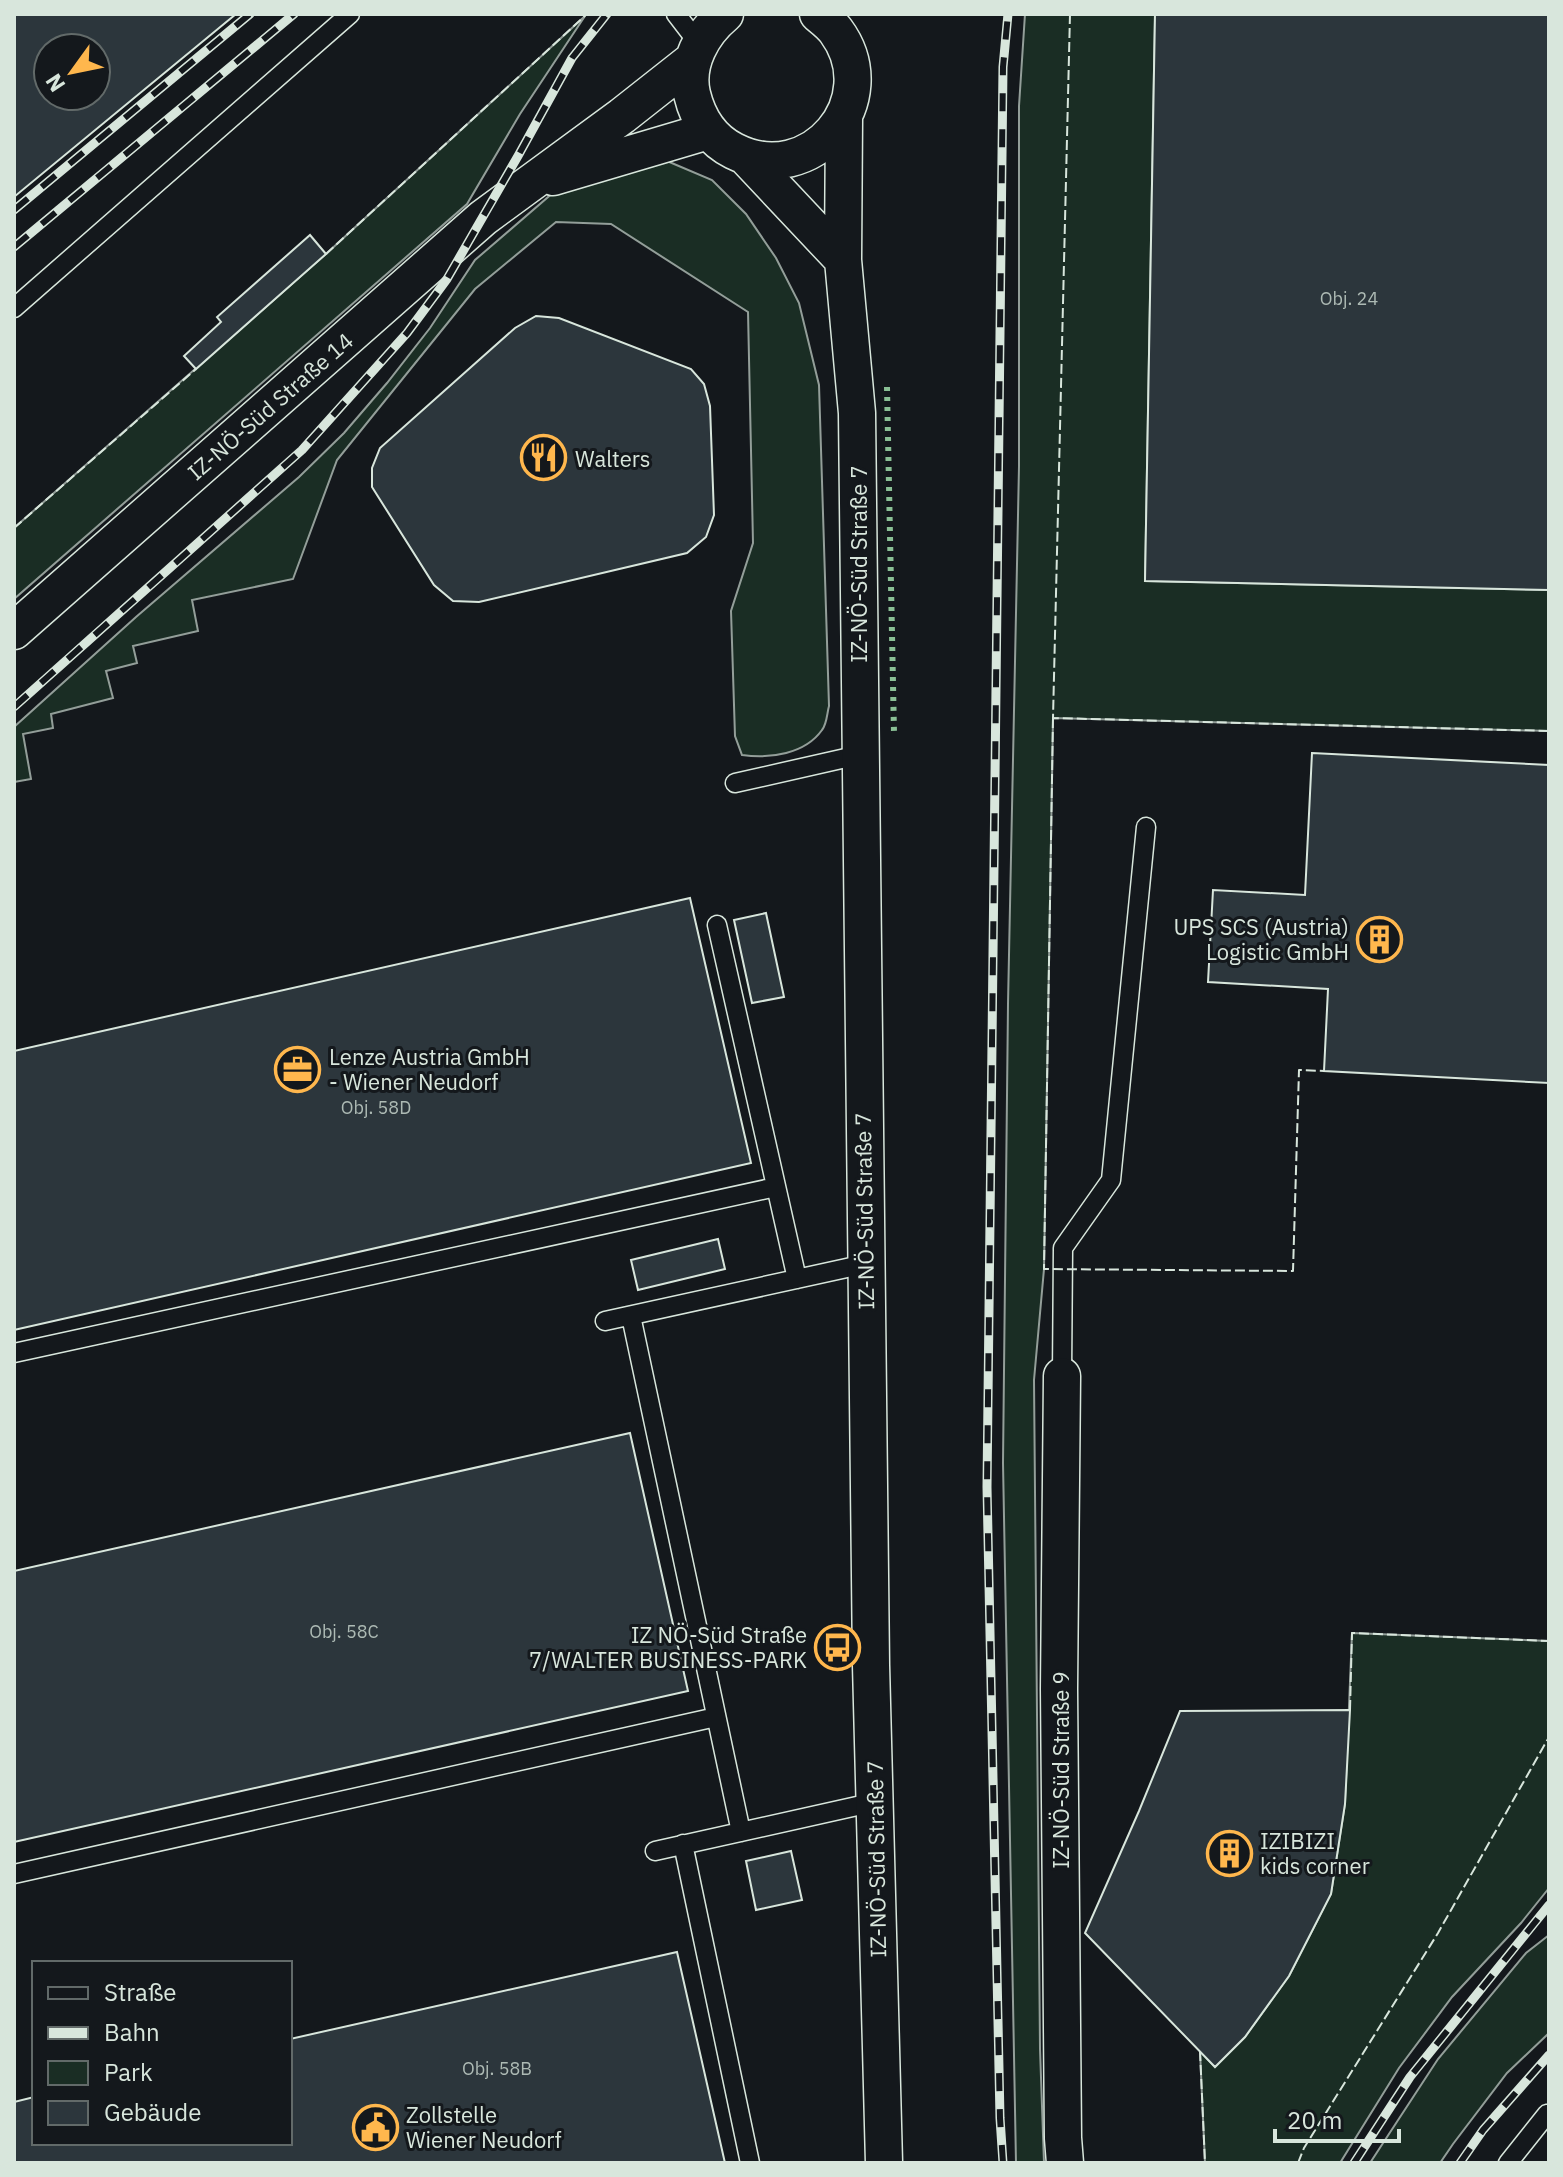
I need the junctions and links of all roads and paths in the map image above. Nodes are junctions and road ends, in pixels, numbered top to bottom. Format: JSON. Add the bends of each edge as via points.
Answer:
{"nodes":[{"id":1,"x":350,"y":14,"type":"edge"},
{"id":2,"x":676,"y":14,"type":"edge"},
{"id":3,"x":725,"y":14,"type":"edge"},
{"id":4,"x":818,"y":14,"type":"edge"},
{"id":5,"x":852,"y":14,"type":"edge"},
{"id":6,"x":846,"y":49,"type":"junction"},
{"id":7,"x":696,"y":52,"type":"junction"},
{"id":8,"x":844,"y":117,"type":"junction"},
{"id":9,"x":708,"y":131,"type":"junction"},
{"id":10,"x":746,"y":157,"type":"junction"},
{"id":11,"x":529,"y":185,"type":"junction"},
{"id":12,"x":843,"y":260,"type":"junction"},
{"id":13,"x":14,"y":308,"type":"edge"},
{"id":14,"x":14,"y":631,"type":"edge"},
{"id":15,"x":859,"y":755,"type":"junction"},
{"id":16,"x":735,"y":783,"type":"dead end"},
{"id":17,"x":1146,"y":827,"type":"dead end"},
{"id":18,"x":717,"y":925,"type":"dead end"},
{"id":19,"x":776,"y":1187,"type":"junction"},
{"id":20,"x":865,"y":1264,"type":"junction"},
{"id":21,"x":797,"y":1279,"type":"junction"},
{"id":22,"x":631,"y":1316,"type":"junction"},
{"id":23,"x":605,"y":1321,"type":"dead end"},
{"id":24,"x":14,"y":1353,"type":"edge"},
{"id":25,"x":1062,"y":1376,"type":"joint"},
{"id":26,"x":716,"y":1717,"type":"junction"},
{"id":27,"x":875,"y":1802,"type":"junction"},
{"id":28,"x":741,"y":1832,"type":"junction"},
{"id":29,"x":683,"y":1844,"type":"junction"},
{"id":30,"x":655,"y":1851,"type":"dead end"},
{"id":31,"x":14,"y":1874,"type":"edge"},
{"id":32,"x":1547,"y":2114,"type":"edge"},
{"id":33,"x":750,"y":2163,"type":"edge"},
{"id":34,"x":884,"y":2163,"type":"edge"},
{"id":35,"x":1065,"y":2163,"type":"edge"},
{"id":36,"x":1508,"y":2163,"type":"edge"}],
"edges":[{"from":1,"to":13,"type":"lane"},
{"from":2,"to":7,"type":"lane"},
{"from":3,"to":7,"type":"street","name":"IZ-NÖ-Süd Straße 14","via":[[712,24]]},
{"from":4,"to":6,"type":"street"},
{"from":5,"to":6,"type":"street"},
{"from":6,"to":8,"type":"street","name":"IZ-NÖ-Süd Straße 7","via":[[852,83]]},
{"from":7,"to":9,"type":"street","via":[[691,89]]},
{"from":7,"to":11,"type":"street","name":"IZ-NÖ-Süd Straße 14"},
{"from":8,"to":10,"type":"street","via":[[831,136],[791,159],[768,162]]},
{"from":8,"to":12,"type":"street","name":"IZ-NÖ-Süd Straße 7"},
{"from":9,"to":10,"type":"street"},
{"from":9,"to":11,"type":"street","name":"IZ-NÖ-Süd Straße 14"},
{"from":10,"to":12,"type":"street"},
{"from":11,"to":14,"type":"street","name":"IZ-NÖ-Süd Straße 14","via":[[471,228]]},
{"from":12,"to":15,"type":"street","name":"IZ-NÖ-Süd Straße 7","via":[[857,413]]},
{"from":15,"to":16,"type":"lane"},
{"from":15,"to":20,"type":"street","name":"IZ-NÖ-Süd Straße 7"},
{"from":17,"to":25,"type":"lane","via":[[1111,1180],[1063,1248]]},
{"from":18,"to":19,"type":"lane"},
{"from":19,"to":21,"type":"lane"},
{"from":19,"to":24,"type":"lane"},
{"from":20,"to":21,"type":"lane"},
{"from":20,"to":27,"type":"street","name":"IZ-NÖ-Süd Straße 7"},
{"from":21,"to":22,"type":"lane"},
{"from":22,"to":23,"type":"lane"},
{"from":22,"to":26,"type":"lane"},
{"from":25,"to":35,"type":"street","name":"IZ-NÖ-Süd Straße 9","via":[[1059,1689]]},
{"from":26,"to":28,"type":"lane"},
{"from":26,"to":31,"type":"lane"},
{"from":27,"to":28,"type":"lane"},
{"from":27,"to":34,"type":"street","name":"IZ-NÖ-Süd Straße 7"},
{"from":28,"to":29,"type":"lane"},
{"from":29,"to":30,"type":"lane"},
{"from":29,"to":33,"type":"lane"},
{"from":32,"to":36,"type":"lane"}]}
